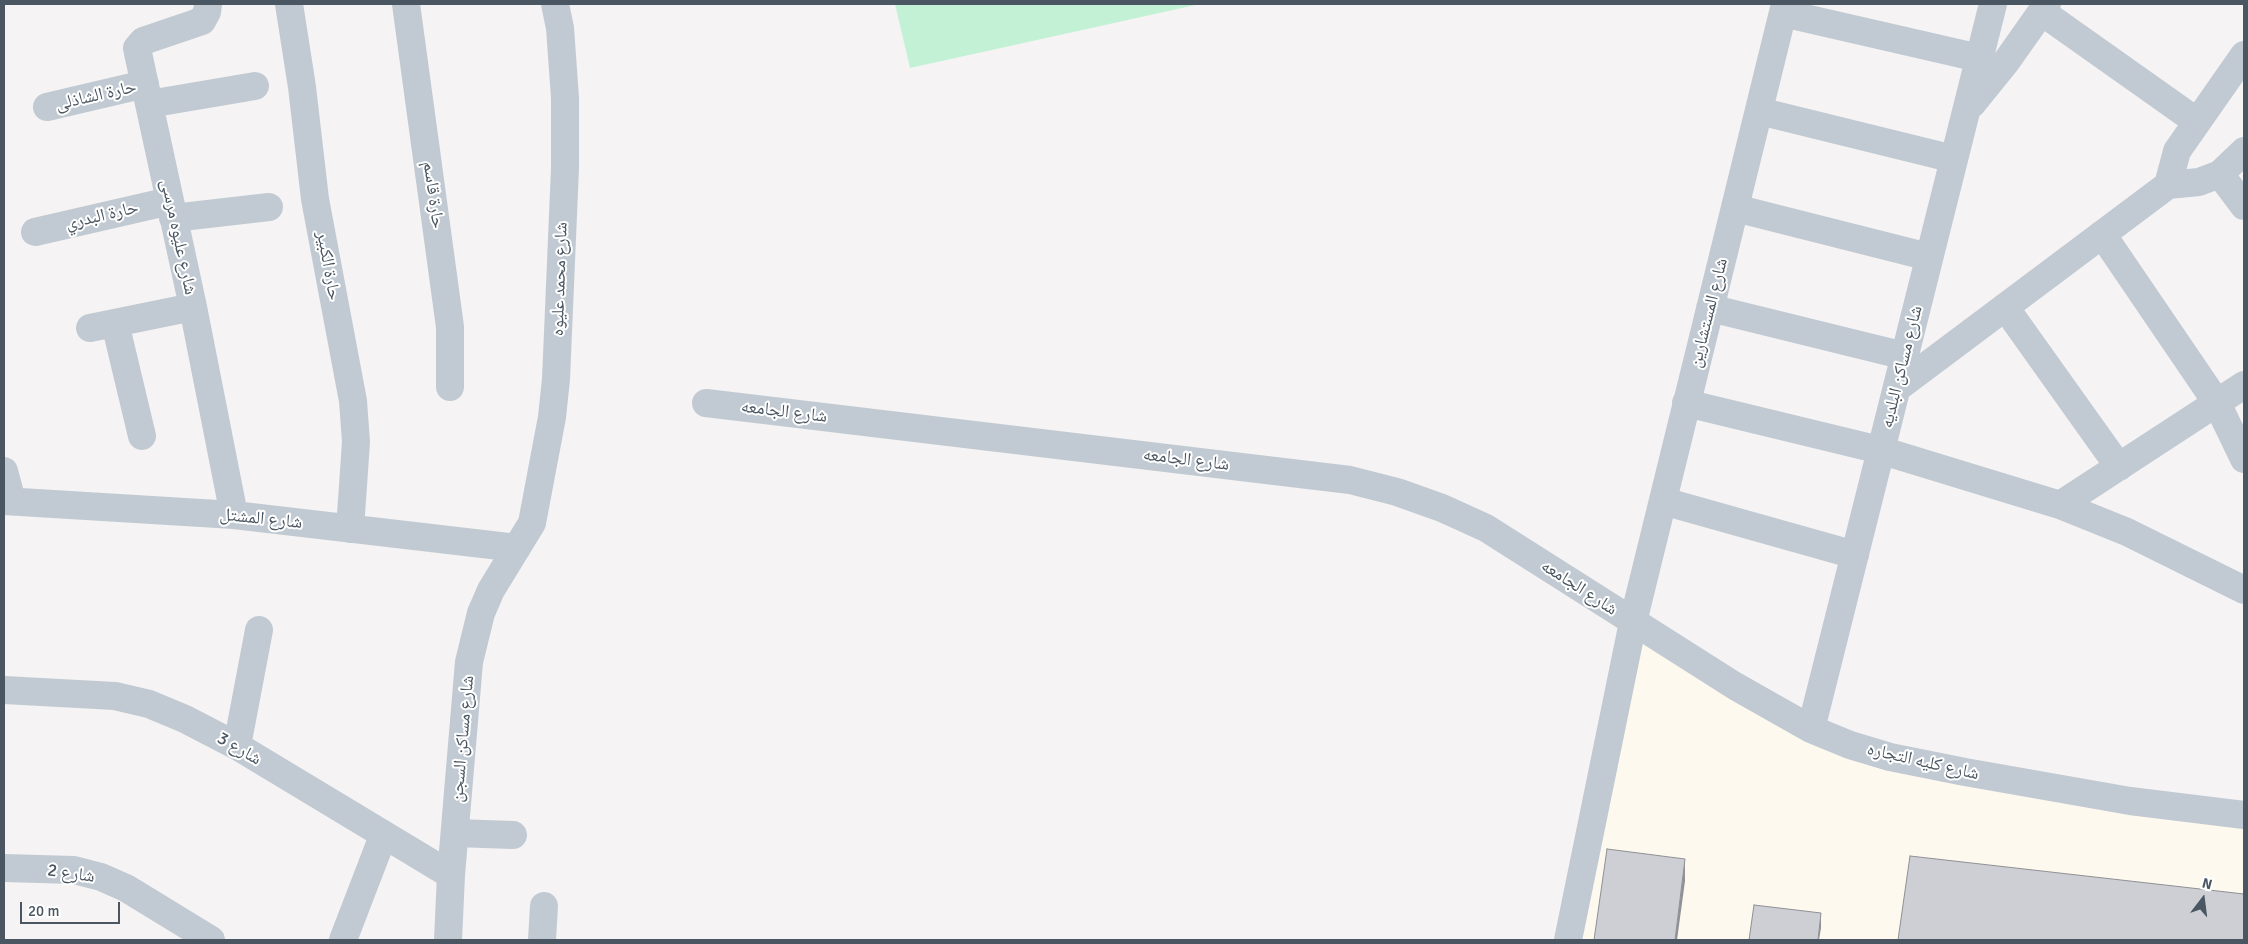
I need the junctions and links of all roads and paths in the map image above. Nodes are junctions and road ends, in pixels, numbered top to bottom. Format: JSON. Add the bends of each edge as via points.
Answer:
{"nodes":[{"id":1,"x":208,"y":4,"type":"edge"},
{"id":2,"x":289,"y":4,"type":"edge"},
{"id":3,"x":406,"y":4,"type":"edge"},
{"id":4,"x":555,"y":4,"type":"edge"},
{"id":5,"x":1993,"y":4,"type":"edge"},
{"id":6,"x":1784,"y":8,"type":"edge"},
{"id":7,"x":2044,"y":8,"type":"edge"},
{"id":8,"x":2244,"y":55,"type":"edge"},
{"id":9,"x":1979,"y":58,"type":"junction"},
{"id":10,"x":255,"y":86,"type":"dead end"},
{"id":11,"x":147,"y":94,"type":"junction"},
{"id":12,"x":47,"y":107,"type":"dead end"},
{"id":13,"x":1966,"y":110,"type":"junction"},
{"id":14,"x":1758,"y":111,"type":"junction"},
{"id":15,"x":2196,"y":121,"type":"junction"},
{"id":16,"x":2244,"y":151,"type":"edge"},
{"id":17,"x":1954,"y":159,"type":"junction"},
{"id":18,"x":2220,"y":174,"type":"junction"},
{"id":19,"x":2168,"y":185,"type":"junction"},
{"id":20,"x":2244,"y":206,"type":"edge"},
{"id":21,"x":269,"y":207,"type":"dead end"},
{"id":22,"x":1735,"y":208,"type":"junction"},
{"id":23,"x":171,"y":209,"type":"junction"},
{"id":24,"x":35,"y":232,"type":"dead end"},
{"id":25,"x":2102,"y":234,"type":"junction"},
{"id":26,"x":1929,"y":257,"type":"junction"},
{"id":27,"x":193,"y":307,"type":"junction"},
{"id":28,"x":2005,"y":307,"type":"junction"},
{"id":29,"x":1710,"y":308,"type":"junction"},
{"id":30,"x":1905,"y":356,"type":"junction"},
{"id":31,"x":2244,"y":385,"type":"edge"},
{"id":32,"x":450,"y":386,"type":"dead end"},
{"id":33,"x":1897,"y":388,"type":"junction"},
{"id":34,"x":706,"y":403,"type":"dead end"},
{"id":35,"x":1686,"y":403,"type":"junction"},
{"id":36,"x":2217,"y":403,"type":"junction"},
{"id":37,"x":142,"y":436,"type":"dead end"},
{"id":38,"x":1880,"y":450,"type":"junction"},
{"id":39,"x":2244,"y":459,"type":"edge"},
{"id":40,"x":2119,"y":467,"type":"junction"},
{"id":41,"x":4,"y":471,"type":"edge"},
{"id":42,"x":8,"y":501,"type":"edge"},
{"id":43,"x":1663,"y":501,"type":"junction"},
{"id":44,"x":2060,"y":505,"type":"junction"},
{"id":45,"x":234,"y":515,"type":"junction"},
{"id":46,"x":350,"y":529,"type":"junction"},
{"id":47,"x":517,"y":548,"type":"junction"},
{"id":48,"x":1854,"y":554,"type":"junction"},
{"id":49,"x":2244,"y":590,"type":"edge"},
{"id":50,"x":1633,"y":622,"type":"junction"},
{"id":51,"x":259,"y":630,"type":"dead end"},
{"id":52,"x":4,"y":690,"type":"edge"},
{"id":53,"x":1811,"y":729,"type":"junction"},
{"id":54,"x":237,"y":746,"type":"junction"},
{"id":55,"x":2244,"y":815,"type":"edge"},
{"id":56,"x":455,"y":833,"type":"junction"},
{"id":57,"x":513,"y":835,"type":"dead end"},
{"id":58,"x":383,"y":836,"type":"junction"},
{"id":59,"x":4,"y":868,"type":"edge"},
{"id":60,"x":451,"y":875,"type":"junction"},
{"id":61,"x":544,"y":906,"type":"dead end"},
{"id":62,"x":211,"y":940,"type":"edge"},
{"id":63,"x":343,"y":940,"type":"edge"},
{"id":64,"x":448,"y":940,"type":"edge"},
{"id":65,"x":542,"y":940,"type":"edge"},
{"id":66,"x":1568,"y":940,"type":"edge"}],
"edges":[{"from":1,"to":11,"type":"street","name":"شارع عليوه مرسى","via":[[202,21],[139,45]]},
{"from":2,"to":46,"type":"street","name":"حارة الكبير","via":[[315,198],[353,401],[356,442]]},
{"from":3,"to":32,"type":"street","name":"حارة قاسم","via":[[450,327]]},
{"from":4,"to":47,"type":"street","name":"شارع محمد عليوه","via":[[565,98],[556,379],[532,523]]},
{"from":5,"to":9,"type":"street","name":"شارع مساكن البلديه"},
{"from":6,"to":9,"type":"street"},
{"from":6,"to":14,"type":"street","name":"شارع المستشارين"},
{"from":7,"to":13,"type":"street","via":[[2006,62]]},
{"from":7,"to":15,"type":"street"},
{"from":8,"to":15,"type":"street"},
{"from":9,"to":13,"type":"street","name":"شارع مساكن البلديه"},
{"from":10,"to":11,"type":"street","name":"حارة الشاذلى"},
{"from":11,"to":12,"type":"street","name":"حارة الشاذلى"},
{"from":11,"to":23,"type":"street","name":"شارع عليوه مرسى"},
{"from":13,"to":17,"type":"street","name":"شارع مساكن البلديه"},
{"from":14,"to":17,"type":"street"},
{"from":14,"to":22,"type":"street","name":"شارع المستشارين"},
{"from":15,"to":19,"type":"street","via":[[2177,151]]},
{"from":16,"to":18,"type":"street"},
{"from":17,"to":26,"type":"street","name":"شارع مساكن البلديه"},
{"from":18,"to":19,"type":"street","via":[[2199,182]]},
{"from":18,"to":20,"type":"street"},
{"from":19,"to":25,"type":"street"},
{"from":21,"to":23,"type":"street","name":"حارة البدري"},
{"from":22,"to":26,"type":"street"},
{"from":22,"to":29,"type":"street","name":"شارع المستشارين"},
{"from":23,"to":24,"type":"street","name":"حارة البدري"},
{"from":23,"to":27,"type":"street","name":"شارع عليوه مرسى"},
{"from":25,"to":28,"type":"street"},
{"from":25,"to":36,"type":"street"},
{"from":26,"to":30,"type":"street","name":"شارع مساكن البلديه"},
{"from":27,"to":37,"type":"street","via":[[102,325]]},
{"from":27,"to":45,"type":"street","name":"شارع عليوه مرسى"},
{"from":28,"to":33,"type":"street"},
{"from":28,"to":40,"type":"street"},
{"from":29,"to":30,"type":"street"},
{"from":29,"to":35,"type":"street","name":"شارع المستشارين"},
{"from":30,"to":33,"type":"street","name":"شارع مساكن البلديه"},
{"from":31,"to":36,"type":"street"},
{"from":33,"to":38,"type":"street","name":"شارع مساكن البلديه"},
{"from":34,"to":50,"type":"street","name":"شارع الجامعه","via":[[1350,480],[1397,492],[1486,528]]},
{"from":35,"to":38,"type":"street"},
{"from":35,"to":43,"type":"street","name":"شارع المستشارين"},
{"from":36,"to":39,"type":"street"},
{"from":36,"to":40,"type":"street"},
{"from":38,"to":44,"type":"street"},
{"from":38,"to":48,"type":"street","name":"شارع مساكن البلديه"},
{"from":40,"to":44,"type":"street"},
{"from":41,"to":42,"type":"street"},
{"from":42,"to":45,"type":"street","name":"شارع المشتل"},
{"from":43,"to":48,"type":"street"},
{"from":43,"to":50,"type":"street","name":"شارع المستشارين"},
{"from":44,"to":49,"type":"street","via":[[2192,562]]},
{"from":45,"to":46,"type":"street","name":"شارع المشتل"},
{"from":46,"to":47,"type":"street","name":"شارع المشتل"},
{"from":47,"to":56,"type":"street","name":"شارع مساكن السجن","via":[[491,590],[474,637],[469,662]]},
{"from":48,"to":53,"type":"street","name":"شارع مساكن البلديه"},
{"from":50,"to":53,"type":"street","name":"شارع كليه التجاره"},
{"from":50,"to":66,"type":"street","name":"شارع المستشارين"},
{"from":51,"to":54,"type":"street"},
{"from":52,"to":54,"type":"street","name":"شارع 3","via":[[115,696],[149,704]]},
{"from":53,"to":55,"type":"street","name":"شارع كليه التجاره","via":[[1890,757],[1965,772],[2130,801]]},
{"from":54,"to":58,"type":"street","name":"شارع 3"},
{"from":56,"to":57,"type":"street"},
{"from":56,"to":60,"type":"street","name":"شارع مساكن السجن"},
{"from":58,"to":60,"type":"street","name":"شارع 3"},
{"from":58,"to":63,"type":"street"},
{"from":59,"to":62,"type":"street","name":"شارع 2","via":[[74,870],[101,877],[126,888]]},
{"from":60,"to":64,"type":"street","name":"شارع مساكن السجن"},
{"from":61,"to":65,"type":"street"}]}
